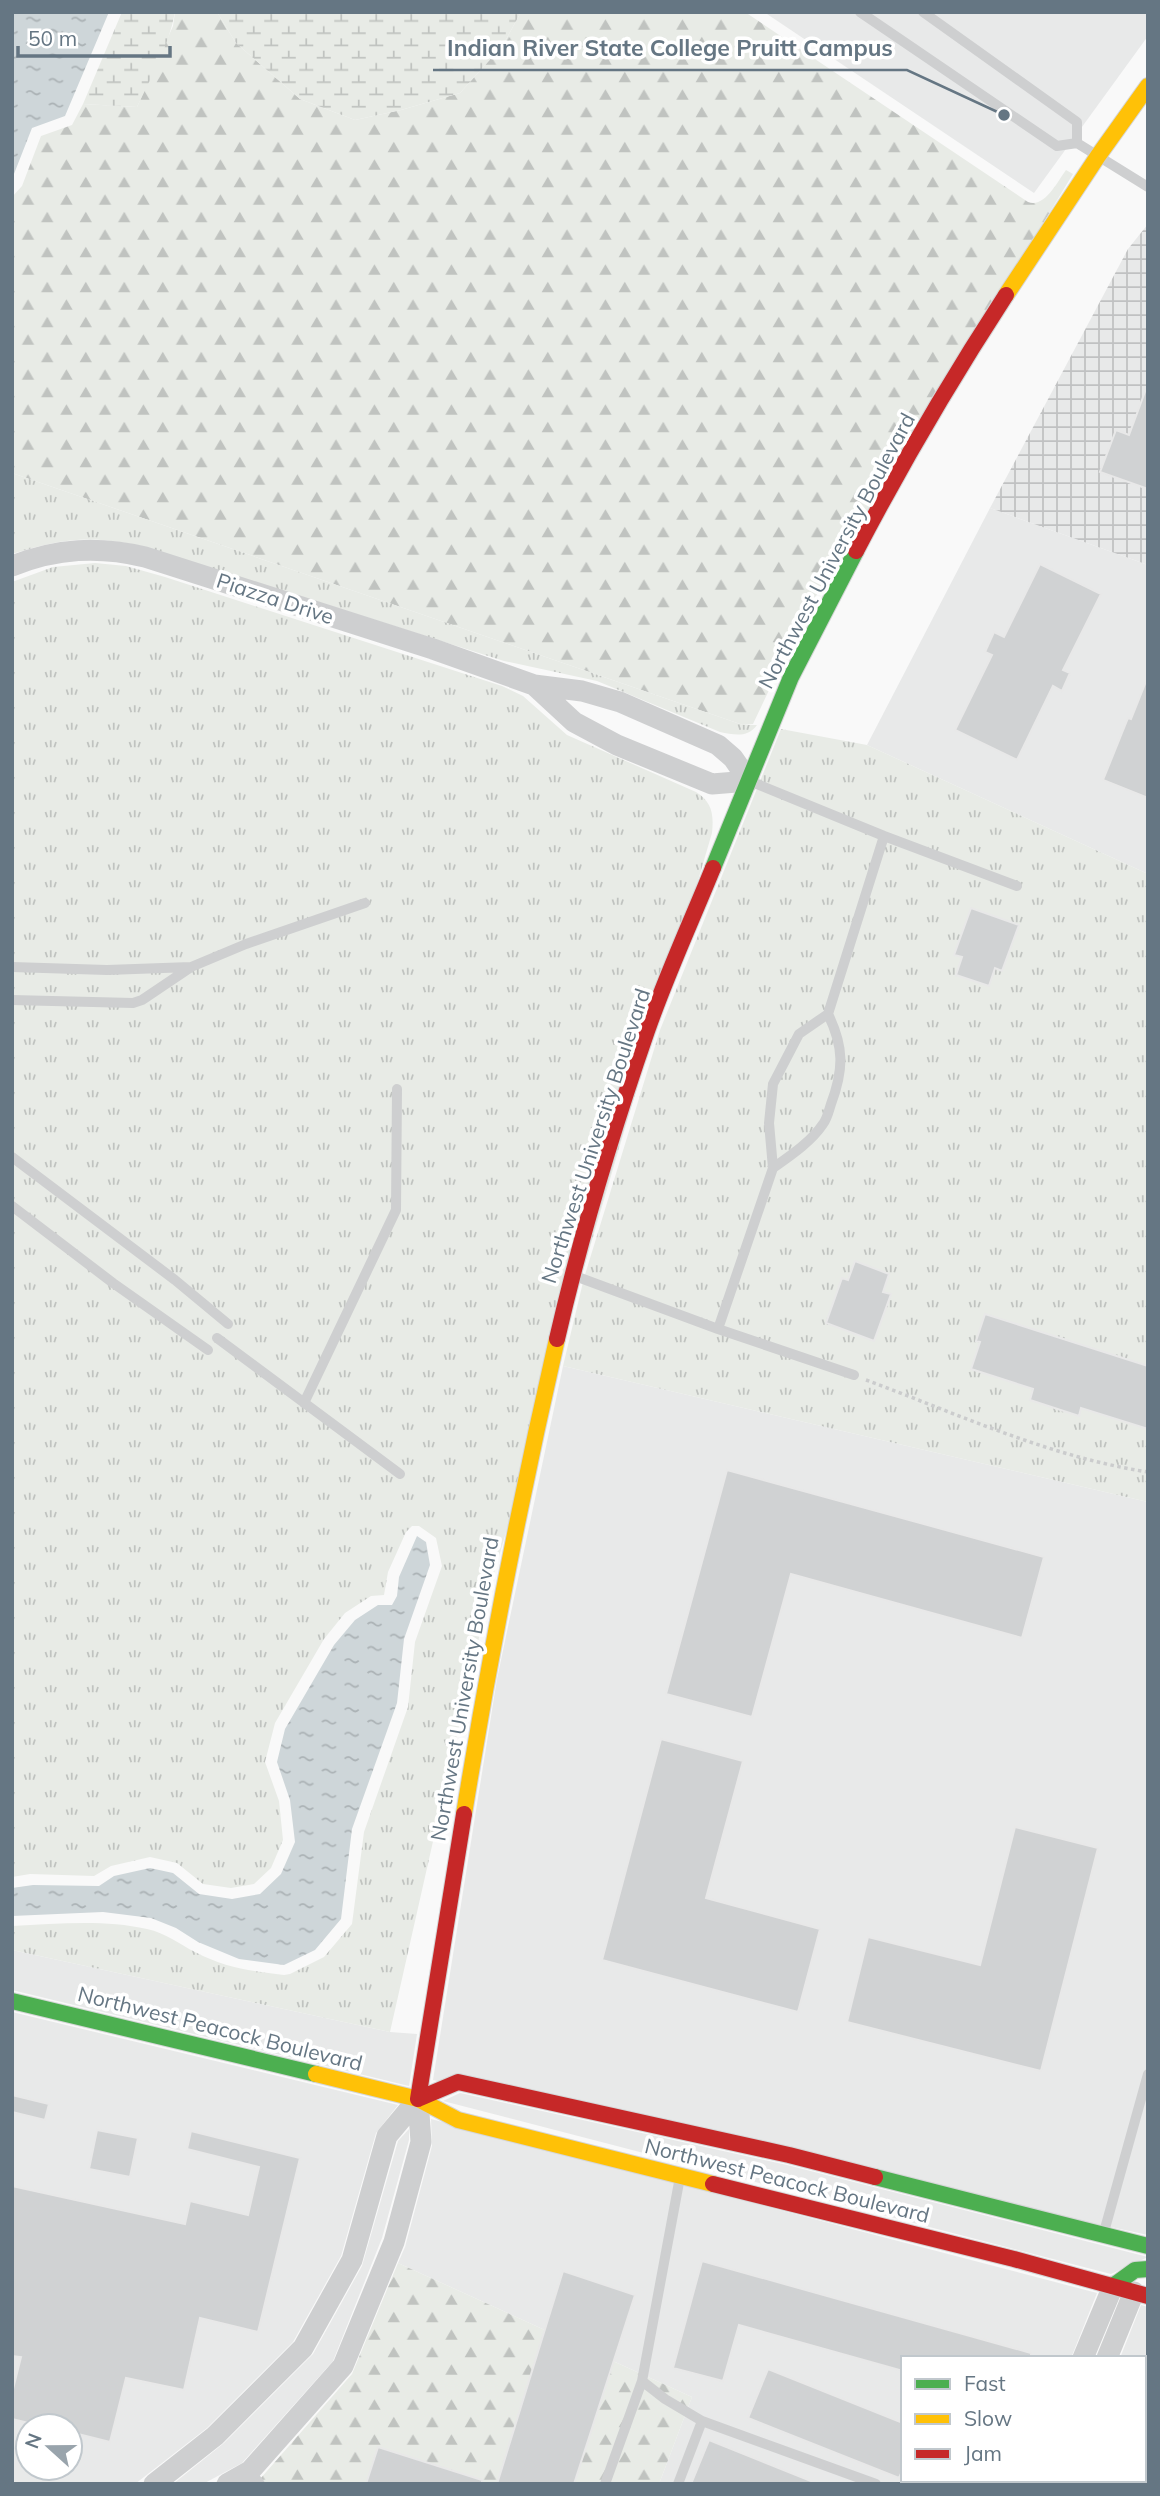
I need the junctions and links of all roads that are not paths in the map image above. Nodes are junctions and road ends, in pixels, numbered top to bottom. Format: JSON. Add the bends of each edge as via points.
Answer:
{"nodes":[{"id":1,"x":860,"y":12,"type":"edge"},
{"id":2,"x":923,"y":12,"type":"edge"},
{"id":3,"x":1148,"y":86,"type":"edge"},
{"id":4,"x":1077,"y":143,"type":"junction"},
{"id":5,"x":1098,"y":156,"type":"junction"},
{"id":6,"x":1148,"y":187,"type":"edge"},
{"id":7,"x":12,"y":566,"type":"edge"},
{"id":8,"x":534,"y":685,"type":"junction"},
{"id":9,"x":749,"y":781,"type":"junction"},
{"id":10,"x":884,"y":836,"type":"junction"},
{"id":11,"x":1017,"y":886,"type":"dead end"},
{"id":12,"x":365,"y":903,"type":"dead end"},
{"id":13,"x":12,"y":967,"type":"edge"},
{"id":14,"x":191,"y":967,"type":"junction"},
{"id":15,"x":12,"y":1000,"type":"edge"},
{"id":16,"x":828,"y":1014,"type":"junction"},
{"id":17,"x":397,"y":1090,"type":"dead end"},
{"id":18,"x":12,"y":1157,"type":"edge"},
{"id":19,"x":773,"y":1168,"type":"junction"},
{"id":20,"x":12,"y":1206,"type":"edge"},
{"id":21,"x":572,"y":1275,"type":"junction"},
{"id":22,"x":229,"y":1324,"type":"dead end"},
{"id":23,"x":718,"y":1329,"type":"junction"},
{"id":24,"x":217,"y":1338,"type":"dead end"},
{"id":25,"x":208,"y":1350,"type":"dead end"},
{"id":26,"x":854,"y":1375,"type":"road end"},
{"id":27,"x":304,"y":1403,"type":"junction"},
{"id":28,"x":400,"y":1474,"type":"dead end"},
{"id":29,"x":12,"y":2001,"type":"edge"},
{"id":30,"x":1148,"y":2074,"type":"edge"},
{"id":31,"x":418,"y":2099,"type":"junction"},
{"id":32,"x":680,"y":2177,"type":"junction"},
{"id":33,"x":1103,"y":2234,"type":"junction"},
{"id":34,"x":1148,"y":2246,"type":"edge"},
{"id":35,"x":1148,"y":2269,"type":"edge"},
{"id":36,"x":1113,"y":2286,"type":"junction"},
{"id":37,"x":1141,"y":2294,"type":"edge"},
{"id":38,"x":1084,"y":2356,"type":"edge"},
{"id":39,"x":1108,"y":2356,"type":"edge"},
{"id":40,"x":642,"y":2381,"type":"junction"},
{"id":41,"x":702,"y":2421,"type":"junction"},
{"id":42,"x":255,"y":2478,"type":"edge"},
{"id":43,"x":154,"y":2484,"type":"edge"},
{"id":44,"x":227,"y":2484,"type":"edge"},
{"id":45,"x":606,"y":2484,"type":"edge"},
{"id":46,"x":678,"y":2484,"type":"edge"},
{"id":47,"x":876,"y":2484,"type":"edge"}],
"edges":[{"from":1,"to":4,"type":"lane","via":[[1056,146]]},
{"from":2,"to":4,"type":"lane","via":[[1077,122]]},
{"from":3,"to":5,"type":"street","name":"Northwest University Boulevard"},
{"from":4,"to":5,"type":"lane"},
{"from":5,"to":6,"type":"lane"},
{"from":5,"to":9,"type":"street","name":"Northwest University Boulevard","via":[[969,352],[888,489],[791,677]]},
{"from":7,"to":8,"type":"street","name":"Piazza Drive","via":[[77,549],[132,554]]},
{"from":8,"to":9,"type":"street","name":"Piazza Drive","via":[[574,722],[617,745],[712,784]]},
{"from":8,"to":9,"type":"street","name":"Piazza Drive","via":[[601,696],[718,745],[727,750]]},
{"from":9,"to":10,"type":"lane"},
{"from":9,"to":21,"type":"street","name":"Northwest University Boulevard","via":[[648,1029]]},
{"from":10,"to":11,"type":"lane"},
{"from":10,"to":16,"type":"lane"},
{"from":12,"to":14,"type":"lane"},
{"from":13,"to":14,"type":"lane"},
{"from":14,"to":15,"type":"lane","via":[[134,1003]]},
{"from":16,"to":19,"type":"lane","via":[[799,1034],[774,1084],[769,1123]]},
{"from":16,"to":19,"type":"lane","via":[[842,1062],[838,1085],[823,1124]]},
{"from":17,"to":27,"type":"lane","via":[[396,1210]]},
{"from":18,"to":22,"type":"lane"},
{"from":19,"to":23,"type":"lane"},
{"from":20,"to":25,"type":"lane"},
{"from":21,"to":23,"type":"lane"},
{"from":21,"to":31,"type":"street","name":"Northwest University Boulevard","via":[[523,1486],[486,1676]]},
{"from":23,"to":26,"type":"lane"},
{"from":24,"to":27,"type":"lane"},
{"from":27,"to":28,"type":"lane"},
{"from":29,"to":31,"type":"street","name":"Northwest Peacock Boulevard"},
{"from":30,"to":33,"type":"lane"},
{"from":31,"to":32,"type":"street","name":"Northwest Peacock Boulevard","via":[[452,2118]]},
{"from":31,"to":33,"type":"street","name":"Northwest Peacock Boulevard","via":[[458,2082],[802,2158]]},
{"from":31,"to":42,"type":"street","via":[[421,2142],[394,2242],[343,2367]]},
{"from":31,"to":43,"type":"street","via":[[387,2136],[352,2260],[303,2348],[215,2436]]},
{"from":32,"to":36,"type":"street","name":"Northwest Peacock Boulevard"},
{"from":32,"to":40,"type":"lane"},
{"from":33,"to":34,"type":"street","name":"Northwest Peacock Boulevard"},
{"from":35,"to":36,"type":"street","via":[[1135,2270]]},
{"from":36,"to":37,"type":"street","name":"Northwest Peacock Boulevard"},
{"from":36,"to":38,"type":"street"},
{"from":37,"to":39,"type":"street"},
{"from":40,"to":41,"type":"lane"},
{"from":40,"to":45,"type":"lane"},
{"from":41,"to":46,"type":"lane"},
{"from":41,"to":47,"type":"lane"},
{"from":42,"to":44,"type":"street"}]}
